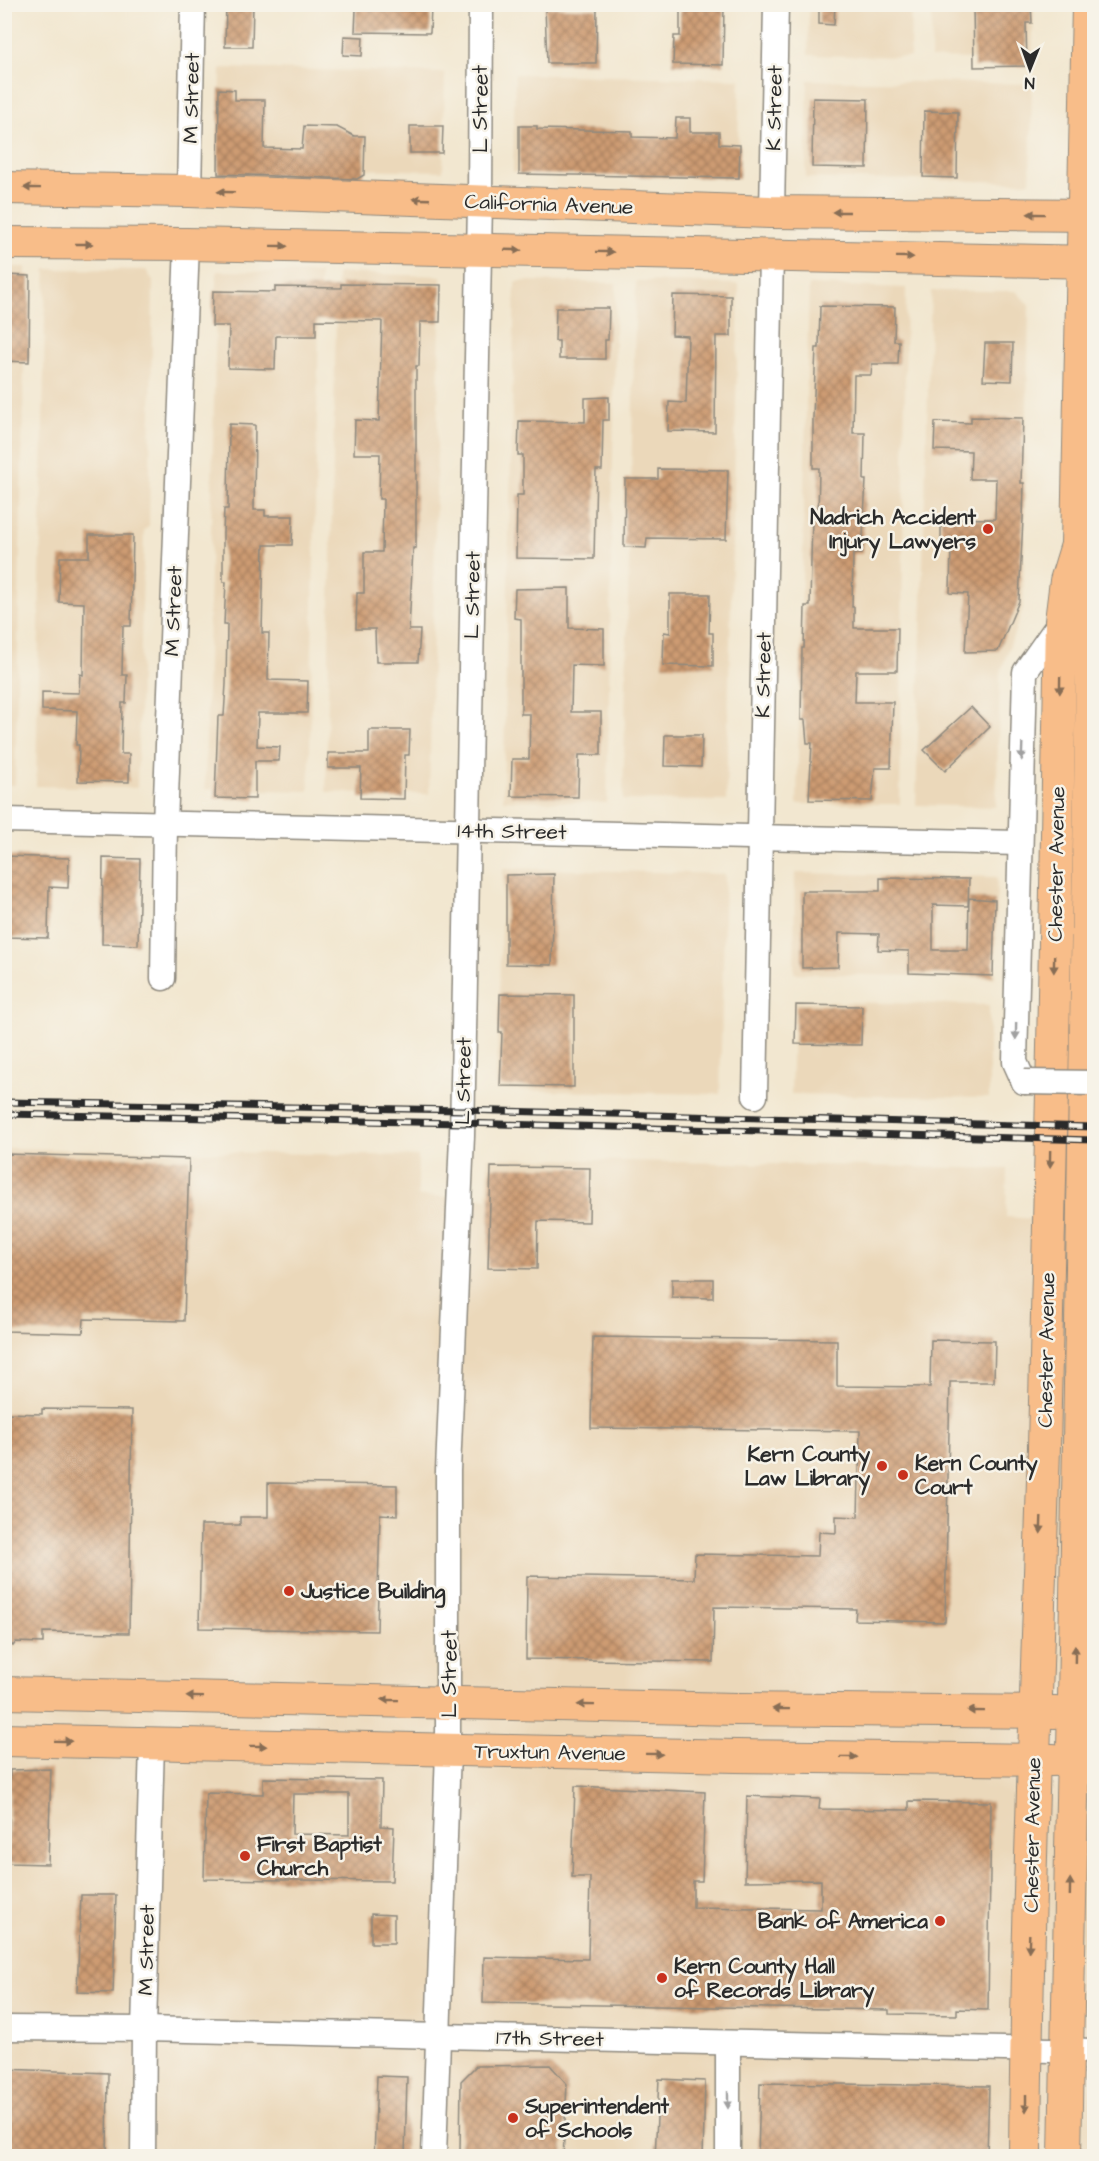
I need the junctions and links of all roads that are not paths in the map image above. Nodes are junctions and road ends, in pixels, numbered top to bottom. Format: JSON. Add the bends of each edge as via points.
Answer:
{"nodes":[{"id":1,"x":193,"y":4,"type":"edge"},
{"id":2,"x":481,"y":4,"type":"edge"},
{"id":3,"x":776,"y":4,"type":"edge"},
{"id":4,"x":1088,"y":4,"type":"edge"},
{"id":5,"x":4,"y":188,"type":"edge"},
{"id":6,"x":189,"y":191,"type":"junction"},
{"id":7,"x":480,"y":201,"type":"junction"},
{"id":8,"x":772,"y":212,"type":"junction"},
{"id":9,"x":1089,"y":215,"type":"edge"},
{"id":10,"x":4,"y":243,"type":"edge"},
{"id":11,"x":187,"y":244,"type":"junction"},
{"id":12,"x":479,"y":249,"type":"junction"},
{"id":13,"x":771,"y":254,"type":"junction"},
{"id":14,"x":1089,"y":261,"type":"edge"},
{"id":15,"x":1086,"y":545,"type":"edge"},
{"id":16,"x":1061,"y":621,"type":"junction"},
{"id":17,"x":4,"y":820,"type":"edge"},
{"id":18,"x":165,"y":824,"type":"junction"},
{"id":19,"x":468,"y":830,"type":"junction"},
{"id":20,"x":760,"y":836,"type":"junction"},
{"id":21,"x":1020,"y":843,"type":"junction"},
{"id":22,"x":163,"y":978,"type":"dead end"},
{"id":23,"x":1095,"y":1083,"type":"edge"},
{"id":24,"x":755,"y":1096,"type":"dead end"},
{"id":25,"x":4,"y":1693,"type":"edge"},
{"id":26,"x":449,"y":1701,"type":"junction"},
{"id":27,"x":1034,"y":1712,"type":"junction"},
{"id":28,"x":1084,"y":1713,"type":"edge"},
{"id":29,"x":4,"y":1740,"type":"edge"},
{"id":30,"x":152,"y":1743,"type":"junction"},
{"id":31,"x":448,"y":1750,"type":"junction"},
{"id":32,"x":1034,"y":1759,"type":"junction"},
{"id":33,"x":1084,"y":1761,"type":"edge"},
{"id":34,"x":4,"y":2028,"type":"edge"},
{"id":35,"x":144,"y":2029,"type":"junction"},
{"id":36,"x":439,"y":2036,"type":"junction"},
{"id":37,"x":728,"y":2043,"type":"junction"},
{"id":38,"x":1026,"y":2049,"type":"junction"},
{"id":39,"x":1081,"y":2050,"type":"edge"},
{"id":40,"x":143,"y":2157,"type":"edge"},
{"id":41,"x":434,"y":2157,"type":"edge"},
{"id":42,"x":728,"y":2157,"type":"edge"},
{"id":43,"x":1025,"y":2157,"type":"edge"},
{"id":44,"x":1065,"y":2157,"type":"edge"}],
"edges":[{"from":1,"to":6,"type":"street","name":"M Street"},
{"from":2,"to":7,"type":"street","name":"L Street"},
{"from":3,"to":8,"type":"street","name":"K Street"},
{"from":4,"to":9,"type":"main road","name":"Chester Avenue"},
{"from":6,"to":5,"type":"main road","name":"California Avenue","one_way":true},
{"from":7,"to":6,"type":"main road","name":"California Avenue","one_way":true},
{"from":7,"to":8,"type":"main road","name":"California Avenue"},
{"from":7,"to":12,"type":"street","name":"L Street"},
{"from":9,"to":8,"type":"main road","name":"California Avenue","one_way":true},
{"from":9,"to":14,"type":"main road","name":"Chester Avenue"},
{"from":10,"to":11,"type":"main road","one_way":true},
{"from":11,"to":12,"type":"main road","one_way":true},
{"from":11,"to":18,"type":"street","name":"M Street"},
{"from":12,"to":13,"type":"main road","one_way":true},
{"from":12,"to":19,"type":"street","name":"L Street"},
{"from":13,"to":14,"type":"main road","one_way":true},
{"from":13,"to":20,"type":"street","name":"K Street"},
{"from":14,"to":15,"type":"main road","name":"Chester Avenue"},
{"from":15,"to":16,"type":"main road","name":"Chester Avenue","via":[[1066,581]]},
{"from":28,"to":15,"type":"main road","name":"Chester Avenue","one_way":true,"via":[[1092,671]]},
{"from":16,"to":21,"type":"street","one_way":true,"via":[[1025,672]]},
{"from":16,"to":27,"type":"main road","name":"Chester Avenue","one_way":true,"via":[[1044,1445]]},
{"from":17,"to":18,"type":"street","name":"14th Street"},
{"from":18,"to":19,"type":"street","name":"14th Street"},
{"from":18,"to":22,"type":"street","name":"M Street"},
{"from":19,"to":20,"type":"street","name":"14th Street"},
{"from":19,"to":26,"type":"street","name":"L Street","via":[[462,1136],[448,1471]]},
{"from":20,"to":21,"type":"street","name":"14th Street"},
{"from":20,"to":24,"type":"street","name":"K Street"},
{"from":21,"to":23,"type":"street","one_way":true,"bridge":true,"via":[[1015,1062],[1024,1082]]},
{"from":26,"to":25,"type":"main road","one_way":true},
{"from":27,"to":26,"type":"main road","one_way":true},
{"from":26,"to":31,"type":"street","name":"L Street"},
{"from":27,"to":28,"type":"main road"},
{"from":27,"to":32,"type":"main road","name":"Chester Avenue"},
{"from":28,"to":33,"type":"main road","name":"Chester Avenue"},
{"from":29,"to":30,"type":"main road","name":"Truxtun Avenue","one_way":true},
{"from":30,"to":31,"type":"main road","name":"Truxtun Avenue","one_way":true},
{"from":30,"to":35,"type":"street","name":"M Street"},
{"from":31,"to":32,"type":"main road","name":"Truxtun Avenue","one_way":true},
{"from":31,"to":36,"type":"street","name":"L Street"},
{"from":32,"to":33,"type":"main road","name":"Truxtun Avenue"},
{"from":32,"to":38,"type":"main road","name":"Chester Avenue","one_way":true},
{"from":39,"to":33,"type":"main road","name":"Chester Avenue","one_way":true},
{"from":34,"to":35,"type":"street","name":"17th Street"},
{"from":35,"to":36,"type":"street","name":"17th Street"},
{"from":35,"to":40,"type":"street","name":"M Street"},
{"from":36,"to":37,"type":"street","name":"17th Street"},
{"from":36,"to":41,"type":"street","name":"L Street"},
{"from":37,"to":38,"type":"street","name":"17th Street"},
{"from":37,"to":42,"type":"street","one_way":true},
{"from":38,"to":39,"type":"street","name":"17th Street"},
{"from":38,"to":43,"type":"main road","name":"Chester Avenue","one_way":true},
{"from":39,"to":44,"type":"main road","name":"Chester Avenue"}]}
